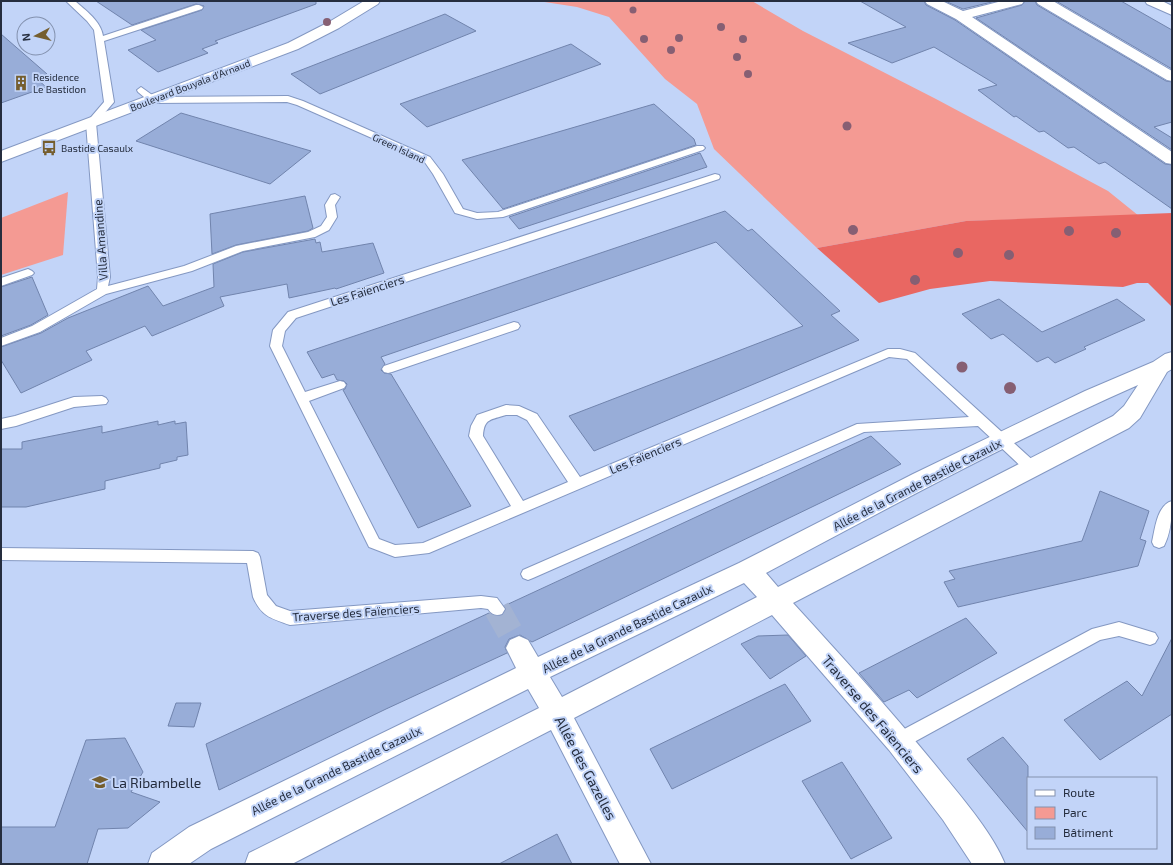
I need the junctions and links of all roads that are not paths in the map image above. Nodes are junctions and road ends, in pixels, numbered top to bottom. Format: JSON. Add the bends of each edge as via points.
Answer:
{"nodes":[{"id":1,"x":70,"y":1,"type":"edge"},
{"id":2,"x":373,"y":1,"type":"edge"},
{"id":3,"x":932,"y":1,"type":"edge"},
{"id":4,"x":1017,"y":1,"type":"edge"},
{"id":5,"x":1043,"y":1,"type":"edge"},
{"id":6,"x":1152,"y":1,"type":"edge"},
{"id":7,"x":199,"y":7,"type":"dead end"},
{"id":8,"x":1172,"y":11,"type":"edge"},
{"id":9,"x":961,"y":16,"type":"junction"},
{"id":10,"x":277,"y":38,"type":"dead end"},
{"id":11,"x":100,"y":39,"type":"junction"},
{"id":12,"x":1172,"y":76,"type":"edge"},
{"id":13,"x":141,"y":90,"type":"junction"},
{"id":14,"x":153,"y":100,"type":"junction"},
{"id":15,"x":109,"y":102,"type":"junction"},
{"id":16,"x":90,"y":123,"type":"junction"},
{"id":17,"x":1,"y":142,"type":"edge"},
{"id":18,"x":700,"y":148,"type":"dead end"},
{"id":19,"x":1,"y":157,"type":"edge"},
{"id":20,"x":1172,"y":159,"type":"edge"},
{"id":21,"x":715,"y":177,"type":"dead end"},
{"id":22,"x":335,"y":197,"type":"dead end"},
{"id":23,"x":28,"y":274,"type":"dead end"},
{"id":24,"x":1,"y":282,"type":"edge"},
{"id":25,"x":102,"y":291,"type":"junction"},
{"id":26,"x":514,"y":326,"type":"dead end"},
{"id":27,"x":1,"y":342,"type":"edge"},
{"id":28,"x":1166,"y":363,"type":"edge"},
{"id":29,"x":388,"y":369,"type":"dead end"},
{"id":30,"x":340,"y":385,"type":"dead end"},
{"id":31,"x":1094,"y":396,"type":"junction"},
{"id":32,"x":303,"y":398,"type":"junction"},
{"id":33,"x":102,"y":401,"type":"dead end"},
{"id":34,"x":1132,"y":412,"type":"junction"},
{"id":35,"x":980,"y":421,"type":"junction"},
{"id":36,"x":1,"y":424,"type":"edge"},
{"id":37,"x":1002,"y":441,"type":"junction"},
{"id":38,"x":1032,"y":468,"type":"junction"},
{"id":39,"x":577,"y":484,"type":"junction"},
{"id":40,"x":1172,"y":506,"type":"edge"},
{"id":41,"x":520,"y":509,"type":"junction"},
{"id":42,"x":1159,"y":542,"type":"dead end"},
{"id":43,"x":1,"y":554,"type":"edge"},
{"id":44,"x":748,"y":570,"type":"junction"},
{"id":45,"x":528,"y":574,"type":"dead end"},
{"id":46,"x":775,"y":600,"type":"junction"},
{"id":47,"x":497,"y":609,"type":"tunnel mouth"},
{"id":48,"x":1150,"y":638,"type":"dead end"},
{"id":49,"x":519,"y":648,"type":"tunnel mouth"},
{"id":50,"x":534,"y":672,"type":"junction"},
{"id":51,"x":557,"y":713,"type":"junction"},
{"id":52,"x":899,"y":741,"type":"junction"},
{"id":53,"x":162,"y":864,"type":"edge"},
{"id":54,"x":260,"y":864,"type":"edge"},
{"id":55,"x":636,"y":864,"type":"edge"},
{"id":56,"x":990,"y":864,"type":"edge"}],
"edges":[{"from":1,"to":11,"type":"lane","via":[[90,19],[98,30]]},
{"from":2,"to":14,"type":"street","name":"Boulevard Bouyala d'Arnaud","via":[[293,46]]},
{"from":3,"to":9,"type":"street"},
{"from":4,"to":9,"type":"street"},
{"from":5,"to":12,"type":"street"},
{"from":6,"to":8,"type":"street"},
{"from":7,"to":11,"type":"lane"},
{"from":9,"to":20,"type":"street"},
{"from":10,"to":13,"type":"street","name":"Boulevard Bouyala d'Arnaud"},
{"from":11,"to":15,"type":"lane"},
{"from":13,"to":14,"type":"lane"},
{"from":13,"to":15,"type":"street","name":"Boulevard Bouyala d'Arnaud"},
{"from":14,"to":16,"type":"street","name":"Boulevard Bouyala d'Arnaud"},
{"from":14,"to":18,"type":"lane","name":"Green Island","via":[[288,99],[300,103],[427,159],[459,212],[477,216],[498,215]]},
{"from":15,"to":16,"type":"lane"},
{"from":15,"to":17,"type":"street","name":"Boulevard Bouyala d'Arnaud"},
{"from":16,"to":19,"type":"street","name":"Boulevard Bouyala d'Arnaud"},
{"from":16,"to":25,"type":"lane","name":"Villa Amandine","via":[[104,277]]},
{"from":21,"to":32,"type":"lane","name":"Les Faïenciers","via":[[292,315],[279,330],[276,346]]},
{"from":22,"to":25,"type":"lane","via":[[330,205],[332,217],[325,228],[311,235],[240,248],[188,269]]},
{"from":23,"to":24,"type":"lane"},
{"from":25,"to":27,"type":"lane","name":"Villa Amandine","via":[[36,329]]},
{"from":26,"to":29,"type":"lane"},
{"from":28,"to":31,"type":"street","name":"Allée de la Grande Bastide Cazaulx"},
{"from":28,"to":34,"type":"street","name":"Allée de la Grande Bastide Cazaulx"},
{"from":30,"to":32,"type":"lane"},
{"from":31,"to":34,"type":"street"},
{"from":31,"to":37,"type":"street","name":"Allée de la Grande Bastide Cazaulx"},
{"from":32,"to":41,"type":"lane","name":"Les Faïenciers","via":[[374,543],[395,551],[424,549]]},
{"from":33,"to":36,"type":"lane","via":[[74,402]]},
{"from":34,"to":38,"type":"street","name":"Allée de la Grande Bastide Cazaulx","via":[[1121,422]]},
{"from":35,"to":37,"type":"lane","name":"Les Faïenciers"},
{"from":35,"to":39,"type":"lane","name":"Les Faïenciers","via":[[911,356],[888,353]]},
{"from":35,"to":45,"type":"lane","via":[[862,427]]},
{"from":37,"to":38,"type":"lane","name":"Les Faïenciers"},
{"from":37,"to":44,"type":"street","name":"Allée de la Grande Bastide Cazaulx"},
{"from":38,"to":46,"type":"street","name":"Allée de la Grande Bastide Cazaulx"},
{"from":39,"to":41,"type":"lane","name":"Les Faïenciers"},
{"from":39,"to":41,"type":"lane","via":[[532,417],[519,411],[506,410],[482,418],[476,426],[476,436]]},
{"from":40,"to":42,"type":"lane","via":[[1166,514]]},
{"from":43,"to":47,"type":"lane","name":"Traverse des Faïenciers","via":[[253,556],[260,597],[270,611],[290,618],[481,602],[492,603]]},
{"from":44,"to":46,"type":"street","name":"Traverse des Faïenciers"},
{"from":44,"to":50,"type":"street","name":"Allée de la Grande Bastide Cazaulx"},
{"from":46,"to":51,"type":"street","name":"Allée de la Grande Bastide Cazaulx"},
{"from":46,"to":52,"type":"street","name":"Traverse des Faïenciers"},
{"from":48,"to":52,"type":"lane","via":[[1119,629],[1097,634]]},
{"from":49,"to":50,"type":"street"},
{"from":50,"to":51,"type":"street","name":"Allée des Gazelles"},
{"from":50,"to":53,"type":"street","name":"Allée de la Grande Bastide Cazaulx","via":[[200,838]]},
{"from":51,"to":54,"type":"street","name":"Allée de la Grande Bastide Cazaulx"},
{"from":51,"to":55,"type":"street","name":"Allée des Gazelles"},
{"from":52,"to":56,"type":"street","name":"Traverse des Faïenciers","via":[[953,810]]}]}
